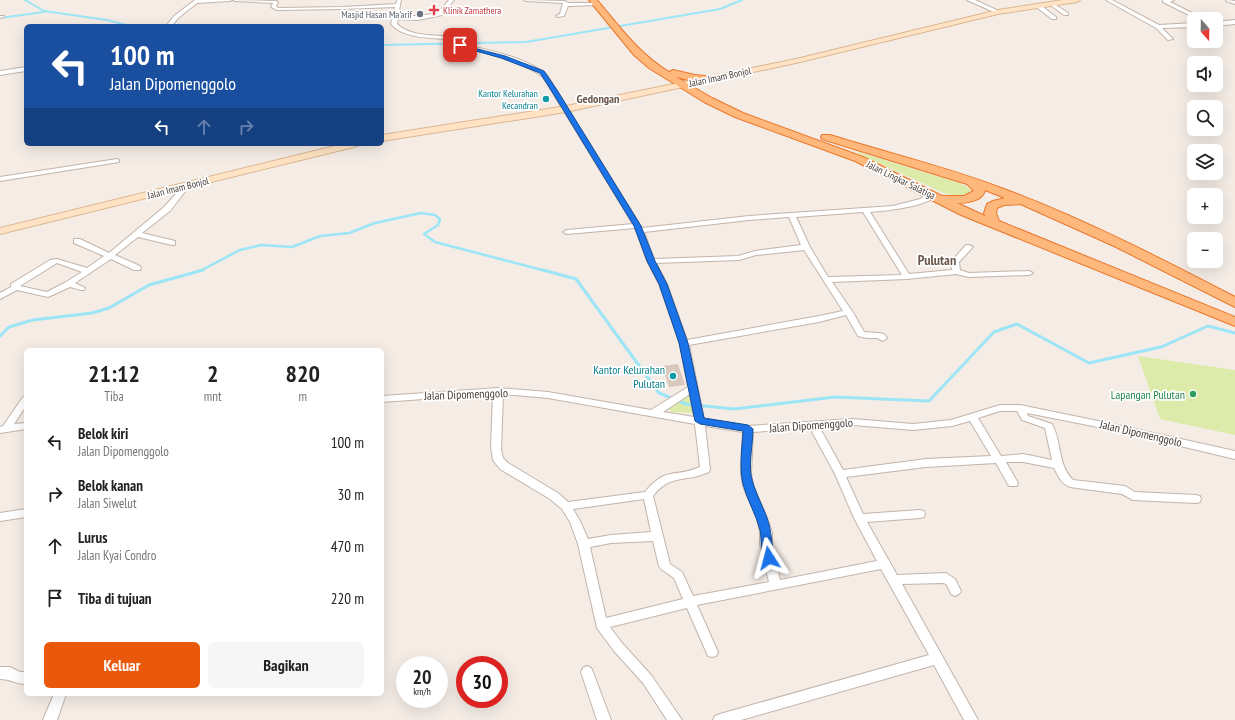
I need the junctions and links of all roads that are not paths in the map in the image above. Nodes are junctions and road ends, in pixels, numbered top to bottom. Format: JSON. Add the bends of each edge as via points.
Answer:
{"nodes":[{"id":1,"x":230,"y":0,"type":"edge"},
{"id":2,"x":235,"y":0,"type":"edge"},
{"id":3,"x":452,"y":0,"type":"edge"},
{"id":4,"x":526,"y":0,"type":"edge"},
{"id":5,"x":970,"y":0,"type":"edge"},
{"id":6,"x":1077,"y":0,"type":"edge"},
{"id":7,"x":1108,"y":0,"type":"edge"},
{"id":8,"x":1172,"y":0,"type":"edge"},
{"id":9,"x":1228,"y":0,"type":"edge"},
{"id":10,"x":197,"y":1,"type":"edge"},
{"id":11,"x":277,"y":1,"type":"edge"},
{"id":12,"x":598,"y":1,"type":"edge"},
{"id":13,"x":398,"y":2,"type":"edge"},
{"id":14,"x":1052,"y":2,"type":"edge"},
{"id":15,"x":1235,"y":3,"type":"edge"},
{"id":16,"x":566,"y":5,"type":"junction"},
{"id":17,"x":1037,"y":5,"type":"junction"},
{"id":18,"x":998,"y":12,"type":"junction"},
{"id":19,"x":1187,"y":12,"type":"edge"},
{"id":20,"x":1066,"y":14,"type":"dead end"},
{"id":21,"x":558,"y":16,"type":"dead end"},
{"id":22,"x":395,"y":17,"type":"junction"},
{"id":23,"x":1054,"y":18,"type":"dead end"},
{"id":24,"x":1235,"y":22,"type":"edge"},
{"id":25,"x":1223,"y":23,"type":"edge"},
{"id":26,"x":171,"y":24,"type":"edge"},
{"id":27,"x":1187,"y":25,"type":"edge"},
{"id":28,"x":1158,"y":27,"type":"junction"},
{"id":29,"x":1170,"y":39,"type":"dead end"},
{"id":30,"x":24,"y":69,"type":"edge"},
{"id":31,"x":0,"y":72,"type":"edge"},
{"id":32,"x":669,"y":73,"type":"junction"},
{"id":33,"x":721,"y":77,"type":"junction"},
{"id":34,"x":711,"y":79,"type":"junction"},
{"id":35,"x":686,"y":84,"type":"junction"},
{"id":36,"x":666,"y":88,"type":"junction"},
{"id":37,"x":710,"y":98,"type":"junction"},
{"id":38,"x":566,"y":110,"type":"junction"},
{"id":39,"x":384,"y":138,"type":"edge"},
{"id":40,"x":347,"y":146,"type":"edge"},
{"id":41,"x":117,"y":161,"type":"dead end"},
{"id":42,"x":0,"y":178,"type":"edge"},
{"id":43,"x":972,"y":182,"type":"junction"},
{"id":44,"x":187,"y":185,"type":"junction"},
{"id":45,"x":936,"y":198,"type":"junction"},
{"id":46,"x":1027,"y":202,"type":"junction"},
{"id":47,"x":866,"y":211,"type":"junction"},
{"id":48,"x":792,"y":216,"type":"junction"},
{"id":49,"x":993,"y":222,"type":"junction"},
{"id":50,"x":639,"y":228,"type":"junction"},
{"id":51,"x":0,"y":231,"type":"edge"},
{"id":52,"x":567,"y":232,"type":"dead end"},
{"id":53,"x":136,"y":234,"type":"junction"},
{"id":54,"x":77,"y":241,"type":"dead end"},
{"id":55,"x":172,"y":242,"type":"dead end"},
{"id":56,"x":806,"y":247,"type":"junction"},
{"id":57,"x":969,"y":247,"type":"dead end"},
{"id":58,"x":110,"y":256,"type":"junction"},
{"id":59,"x":651,"y":261,"type":"junction"},
{"id":60,"x":137,"y":268,"type":"dead end"},
{"id":61,"x":88,"y":271,"type":"junction"},
{"id":62,"x":956,"y":272,"type":"junction"},
{"id":63,"x":1029,"y":273,"type":"dead end"},
{"id":64,"x":907,"y":276,"type":"junction"},
{"id":65,"x":826,"y":280,"type":"junction"},
{"id":66,"x":69,"y":284,"type":"junction"},
{"id":67,"x":16,"y":287,"type":"junction"},
{"id":68,"x":81,"y":288,"type":"dead end"},
{"id":69,"x":0,"y":297,"type":"edge"},
{"id":70,"x":1235,"y":303,"type":"edge"},
{"id":71,"x":848,"y":312,"type":"junction"},
{"id":72,"x":1235,"y":322,"type":"edge"},
{"id":73,"x":883,"y":338,"type":"dead end"},
{"id":74,"x":684,"y":343,"type":"junction"},
{"id":75,"x":693,"y":388,"type":"junction"},
{"id":76,"x":498,"y":391,"type":"junction"},
{"id":77,"x":384,"y":399,"type":"edge"},
{"id":78,"x":24,"y":402,"type":"edge"},
{"id":79,"x":1020,"y":408,"type":"junction"},
{"id":80,"x":698,"y":411,"type":"junction"},
{"id":81,"x":653,"y":414,"type":"junction"},
{"id":82,"x":972,"y":416,"type":"junction"},
{"id":83,"x":813,"y":424,"type":"junction"},
{"id":84,"x":24,"y":426,"type":"edge"},
{"id":85,"x":4,"y":429,"type":"edge"},
{"id":86,"x":748,"y":429,"type":"junction"},
{"id":87,"x":1235,"y":455,"type":"edge"},
{"id":88,"x":999,"y":460,"type":"junction"},
{"id":89,"x":1058,"y":465,"type":"junction"},
{"id":90,"x":840,"y":474,"type":"junction"},
{"id":91,"x":1013,"y":484,"type":"dead end"},
{"id":92,"x":648,"y":495,"type":"junction"},
{"id":93,"x":1196,"y":500,"type":"dead end"},
{"id":94,"x":566,"y":506,"type":"junction"},
{"id":95,"x":24,"y":513,"type":"edge"},
{"id":96,"x":920,"y":514,"type":"dead end"},
{"id":97,"x":0,"y":517,"type":"edge"},
{"id":98,"x":859,"y":518,"type":"junction"},
{"id":99,"x":657,"y":536,"type":"junction"},
{"id":100,"x":584,"y":544,"type":"junction"},
{"id":101,"x":883,"y":564,"type":"junction"},
{"id":102,"x":893,"y":580,"type":"junction"},
{"id":103,"x":775,"y":585,"type":"junction"},
{"id":104,"x":955,"y":591,"type":"dead end"},
{"id":105,"x":690,"y":602,"type":"junction"},
{"id":106,"x":601,"y":624,"type":"junction"},
{"id":107,"x":712,"y":652,"type":"dead end"},
{"id":108,"x":936,"y":659,"type":"junction"},
{"id":109,"x":587,"y":672,"type":"dead end"},
{"id":110,"x":0,"y":673,"type":"edge"},
{"id":111,"x":24,"y":678,"type":"edge"},
{"id":112,"x":59,"y":696,"type":"edge"},
{"id":113,"x":50,"y":720,"type":"edge"},
{"id":114,"x":604,"y":720,"type":"edge"},
{"id":115,"x":675,"y":720,"type":"edge"},
{"id":116,"x":720,"y":720,"type":"edge"},
{"id":117,"x":971,"y":720,"type":"edge"}],
"edges":[{"from":1,"to":10,"type":"street"},
{"from":2,"to":11,"type":"street"},
{"from":3,"to":22,"type":"street","via":[[440,14],[421,18]]},
{"from":4,"to":16,"type":"street","via":[[564,2]]},
{"from":5,"to":18,"type":"street"},
{"from":6,"to":14,"type":"main road","name":"Jalan Imam Bonjol"},
{"from":7,"to":28,"type":"street"},
{"from":8,"to":19,"type":"street","via":[[1165,1]]},
{"from":9,"to":15,"type":"street"},
{"from":10,"to":26,"type":"street"},
{"from":11,"to":13,"type":"street","via":[[274,8],[281,9]]},
{"from":12,"to":16,"type":"street"},
{"from":12,"to":32,"type":"highway","name":"Jalan Lingkar Salatiga","via":[[637,44],[652,66]]},
{"from":13,"to":22,"type":"street"},
{"from":14,"to":17,"type":"main road","name":"Jalan Imam Bonjol"},
{"from":14,"to":20,"type":"street"},
{"from":16,"to":21,"type":"street","via":[[562,15]]},
{"from":17,"to":18,"type":"main road","name":"Jalan Imam Bonjol"},
{"from":17,"to":23,"type":"street"},
{"from":18,"to":33,"type":"main road","name":"Jalan Imam Bonjol"},
{"from":22,"to":38,"type":"street","via":[[394,24],[398,28],[426,36],[454,38],[457,43],[542,72]]},
{"from":24,"to":25,"type":"street"},
{"from":27,"to":28,"type":"street"},
{"from":28,"to":29,"type":"street"},
{"from":30,"to":31,"type":"street"},
{"from":32,"to":34,"type":"highway"},
{"from":32,"to":35,"type":"highway","name":"Jalan Lingkar Salatiga"},
{"from":32,"to":36,"type":"highway"},
{"from":33,"to":34,"type":"main road","name":"Jalan Imam Bonjol"},
{"from":33,"to":37,"type":"highway","via":[[710,87]]},
{"from":34,"to":35,"type":"main road","name":"Jalan Imam Bonjol"},
{"from":35,"to":36,"type":"main road","name":"Jalan Imam Bonjol"},
{"from":35,"to":37,"type":"highway","name":"Jalan Lingkar Salatiga"},
{"from":36,"to":37,"type":"highway"},
{"from":36,"to":38,"type":"main road","name":"Jalan Imam Bonjol"},
{"from":37,"to":43,"type":"highway","name":"Jalan Lingkar Salatiga","via":[[792,127]]},
{"from":37,"to":45,"type":"highway","name":"Jalan Lingkar Salatiga","via":[[739,115],[859,159]]},
{"from":38,"to":39,"type":"main road","name":"Jalan Imam Bonjol"},
{"from":38,"to":50,"type":"street"},
{"from":40,"to":44,"type":"main road","name":"Jalan Imam Bonjol"},
{"from":41,"to":42,"type":"street"},
{"from":43,"to":45,"type":"highway","via":[[980,191],[973,198]]},
{"from":43,"to":46,"type":"highway","name":"Jalan Lingkar Salatiga"},
{"from":44,"to":51,"type":"main road","name":"Jalan Imam Bonjol"},
{"from":44,"to":53,"type":"street","via":[[167,209]]},
{"from":45,"to":47,"type":"street"},
{"from":45,"to":49,"type":"highway","name":"Jalan Lingkar Salatiga"},
{"from":46,"to":49,"type":"highway","via":[[994,204],[990,213]]},
{"from":46,"to":70,"type":"highway","name":"Jalan Lingkar Salatiga","via":[[1112,239]]},
{"from":47,"to":48,"type":"street"},
{"from":47,"to":64,"type":"street"},
{"from":48,"to":50,"type":"street"},
{"from":48,"to":56,"type":"street"},
{"from":49,"to":72,"type":"highway","name":"Jalan Lingkar Salatiga"},
{"from":50,"to":52,"type":"street"},
{"from":50,"to":59,"type":"street"},
{"from":53,"to":55,"type":"street"},
{"from":53,"to":58,"type":"street"},
{"from":54,"to":58,"type":"street"},
{"from":56,"to":59,"type":"street","via":[[772,250],[739,258]]},
{"from":56,"to":65,"type":"street"},
{"from":57,"to":62,"type":"street","via":[[955,262]]},
{"from":58,"to":60,"type":"street"},
{"from":58,"to":61,"type":"street"},
{"from":59,"to":74,"type":"street","via":[[663,284]]},
{"from":61,"to":66,"type":"street"},
{"from":61,"to":67,"type":"street","via":[[54,261],[14,286]]},
{"from":62,"to":63,"type":"street","via":[[969,275]]},
{"from":62,"to":64,"type":"street"},
{"from":64,"to":65,"type":"street"},
{"from":65,"to":71,"type":"street"},
{"from":66,"to":67,"type":"street","via":[[48,295]]},
{"from":66,"to":68,"type":"street"},
{"from":67,"to":69,"type":"street"},
{"from":71,"to":73,"type":"street","via":[[861,334],[878,335]]},
{"from":71,"to":74,"type":"street"},
{"from":74,"to":75,"type":"street"},
{"from":75,"to":80,"type":"street"},
{"from":75,"to":81,"type":"street"},
{"from":76,"to":77,"type":"street","name":"Jalan Dipomenggolo"},
{"from":76,"to":81,"type":"street","name":"Jalan Dipomenggolo","via":[[548,395]]},
{"from":76,"to":94,"type":"street","via":[[496,456],[504,466]]},
{"from":78,"to":85,"type":"street"},
{"from":79,"to":82,"type":"street","name":"Jalan Dipomenggolo","via":[[1000,408]]},
{"from":79,"to":87,"type":"street","name":"Jalan Dipomenggolo"},
{"from":79,"to":89,"type":"street","via":[[1025,418],[1049,426]]},
{"from":80,"to":81,"type":"street","name":"Jalan Dipomenggolo"},
{"from":80,"to":86,"type":"street","name":"Jalan Dipomenggolo"},
{"from":80,"to":92,"type":"street","via":[[705,469],[665,478],[656,484]]},
{"from":82,"to":83,"type":"street","name":"Jalan Dipomenggolo","via":[[952,423],[913,427],[853,422]]},
{"from":82,"to":88,"type":"street"},
{"from":83,"to":86,"type":"street","name":"Jalan Dipomenggolo"},
{"from":83,"to":90,"type":"street"},
{"from":84,"to":85,"type":"street"},
{"from":86,"to":103,"type":"street","via":[[748,486],[766,532],[766,544]]},
{"from":88,"to":89,"type":"street","via":[[1030,459]]},
{"from":88,"to":90,"type":"street","via":[[926,463]]},
{"from":88,"to":91,"type":"street"},
{"from":89,"to":93,"type":"street","via":[[1064,477],[1074,484],[1125,490],[1133,496]]},
{"from":90,"to":98,"type":"street"},
{"from":92,"to":94,"type":"street"},
{"from":92,"to":99,"type":"street"},
{"from":94,"to":100,"type":"street"},
{"from":95,"to":97,"type":"street"},
{"from":96,"to":98,"type":"street"},
{"from":98,"to":101,"type":"street"},
{"from":99,"to":100,"type":"street","via":[[611,539]]},
{"from":99,"to":105,"type":"street","via":[[665,566],[678,574]]},
{"from":100,"to":106,"type":"street"},
{"from":101,"to":102,"type":"street"},
{"from":101,"to":103,"type":"street"},
{"from":102,"to":104,"type":"street","via":[[946,578]]},
{"from":102,"to":108,"type":"street"},
{"from":103,"to":105,"type":"street"},
{"from":105,"to":106,"type":"street"},
{"from":105,"to":107,"type":"street"},
{"from":106,"to":115,"type":"street","via":[[647,679]]},
{"from":108,"to":116,"type":"street"},
{"from":108,"to":117,"type":"street"},
{"from":109,"to":114,"type":"street"},
{"from":110,"to":111,"type":"street","via":[[10,673]]},
{"from":112,"to":113,"type":"street"}]}
